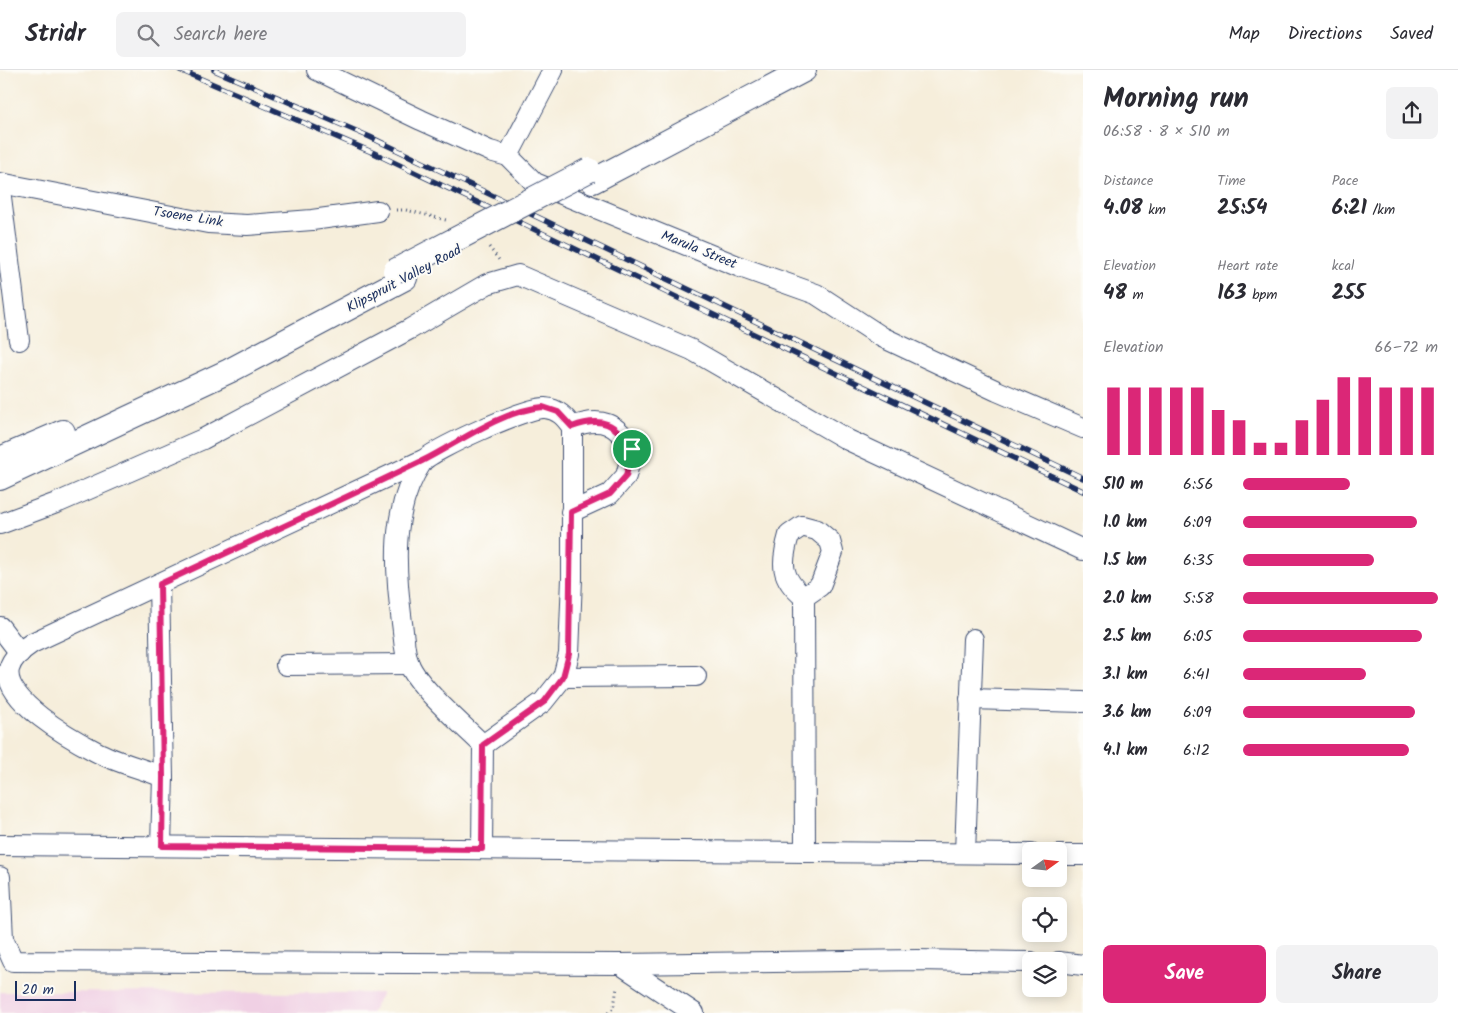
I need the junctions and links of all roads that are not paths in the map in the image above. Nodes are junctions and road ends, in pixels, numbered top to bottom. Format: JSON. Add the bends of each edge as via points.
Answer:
{"nodes":[{"id":1,"x":317,"y":70,"type":"edge"},
{"id":2,"x":553,"y":70,"type":"edge"},
{"id":3,"x":776,"y":70,"type":"edge"},
{"id":4,"x":804,"y":70,"type":"edge"},
{"id":5,"x":508,"y":156,"type":"junction"},
{"id":6,"x":591,"y":176,"type":"junction"},
{"id":7,"x":0,"y":183,"type":"edge"},
{"id":8,"x":0,"y":189,"type":"edge"},
{"id":9,"x":378,"y":211,"type":"dead end"},
{"id":10,"x":400,"y":275,"type":"junction"},
{"id":11,"x":19,"y":340,"type":"dead end"},
{"id":12,"x":572,"y":427,"type":"junction"},
{"id":13,"x":1083,"y":428,"type":"edge"},
{"id":14,"x":0,"y":459,"type":"edge"},
{"id":15,"x":423,"y":460,"type":"junction"},
{"id":16,"x":0,"y":478,"type":"edge"},
{"id":17,"x":571,"y":512,"type":"junction"},
{"id":18,"x":0,"y":524,"type":"edge"},
{"id":19,"x":1083,"y":550,"type":"edge"},
{"id":20,"x":160,"y":584,"type":"junction"},
{"id":21,"x":804,"y":597,"type":"dead end"},
{"id":22,"x":0,"y":627,"type":"edge"},
{"id":23,"x":973,"y":639,"type":"dead end"},
{"id":24,"x":20,"y":653,"type":"junction"},
{"id":25,"x":409,"y":664,"type":"junction"},
{"id":26,"x":286,"y":665,"type":"dead end"},
{"id":27,"x":696,"y":676,"type":"dead end"},
{"id":28,"x":563,"y":677,"type":"junction"},
{"id":29,"x":970,"y":699,"type":"junction"},
{"id":30,"x":1083,"y":702,"type":"edge"},
{"id":31,"x":483,"y":745,"type":"junction"},
{"id":32,"x":163,"y":777,"type":"junction"},
{"id":33,"x":0,"y":845,"type":"edge"},
{"id":34,"x":162,"y":846,"type":"junction"},
{"id":35,"x":482,"y":849,"type":"junction"},
{"id":36,"x":805,"y":852,"type":"junction"},
{"id":37,"x":965,"y":853,"type":"junction"},
{"id":38,"x":1022,"y":854,"type":"edge"},
{"id":39,"x":1068,"y":854,"type":"edge"},
{"id":40,"x":1083,"y":855,"type":"edge"},
{"id":41,"x":0,"y":877,"type":"edge"},
{"id":42,"x":1022,"y":962,"type":"edge"},
{"id":43,"x":1067,"y":963,"type":"edge"},
{"id":44,"x":620,"y":964,"type":"junction"},
{"id":45,"x":1083,"y":965,"type":"edge"},
{"id":46,"x":694,"y":1013,"type":"edge"}],
"edges":[{"from":1,"to":5,"type":"street","name":"Marula Street","via":[[429,124]]},
{"from":2,"to":5,"type":"street"},
{"from":3,"to":6,"type":"street","name":"Klipspruit Valley Road"},
{"from":4,"to":6,"type":"street","name":"Klipspruit Valley Road"},
{"from":5,"to":13,"type":"street","name":"Marula Street","via":[[535,183],[740,267],[816,294],[882,337]]},
{"from":6,"to":10,"type":"street","name":"Klipspruit Valley Road","bridge":true},
{"from":7,"to":9,"type":"street","name":"Tsoene Link","via":[[208,223],[247,225]]},
{"from":8,"to":11,"type":"street"},
{"from":10,"to":14,"type":"street","name":"Klipspruit Valley Road","via":[[194,375]]},
{"from":10,"to":16,"type":"street","name":"Klipspruit Valley Road","via":[[229,371]]},
{"from":12,"to":15,"type":"street","via":[[553,409],[533,409],[497,421]]},
{"from":12,"to":17,"type":"street"},
{"from":12,"to":17,"type":"street","via":[[597,421],[620,430],[632,449],[626,476],[610,494]]},
{"from":15,"to":20,"type":"street"},
{"from":15,"to":25,"type":"street","via":[[403,500],[396,565]]},
{"from":17,"to":28,"type":"street","via":[[569,654]]},
{"from":18,"to":19,"type":"street","via":[[203,439],[410,329],[487,284],[518,275],[692,350],[848,440]]},
{"from":20,"to":24,"type":"street","via":[[32,643]]},
{"from":20,"to":32,"type":"street"},
{"from":21,"to":36,"type":"street"},
{"from":22,"to":24,"type":"street"},
{"from":23,"to":29,"type":"street"},
{"from":24,"to":32,"type":"street","via":[[10,666],[10,680],[17,694],[40,718],[96,752]]},
{"from":25,"to":26,"type":"street"},
{"from":25,"to":31,"type":"street","via":[[430,691]]},
{"from":27,"to":28,"type":"street"},
{"from":28,"to":31,"type":"street","via":[[544,702]]},
{"from":29,"to":30,"type":"street"},
{"from":29,"to":37,"type":"street"},
{"from":31,"to":35,"type":"street"},
{"from":32,"to":34,"type":"street"},
{"from":33,"to":34,"type":"street"},
{"from":34,"to":35,"type":"street"},
{"from":35,"to":36,"type":"street"},
{"from":36,"to":37,"type":"street"},
{"from":37,"to":38,"type":"street"},
{"from":39,"to":40,"type":"street"},
{"from":41,"to":44,"type":"street","via":[[3,939],[13,961]]},
{"from":42,"to":44,"type":"street"},
{"from":43,"to":45,"type":"street"},
{"from":44,"to":46,"type":"street"}]}
